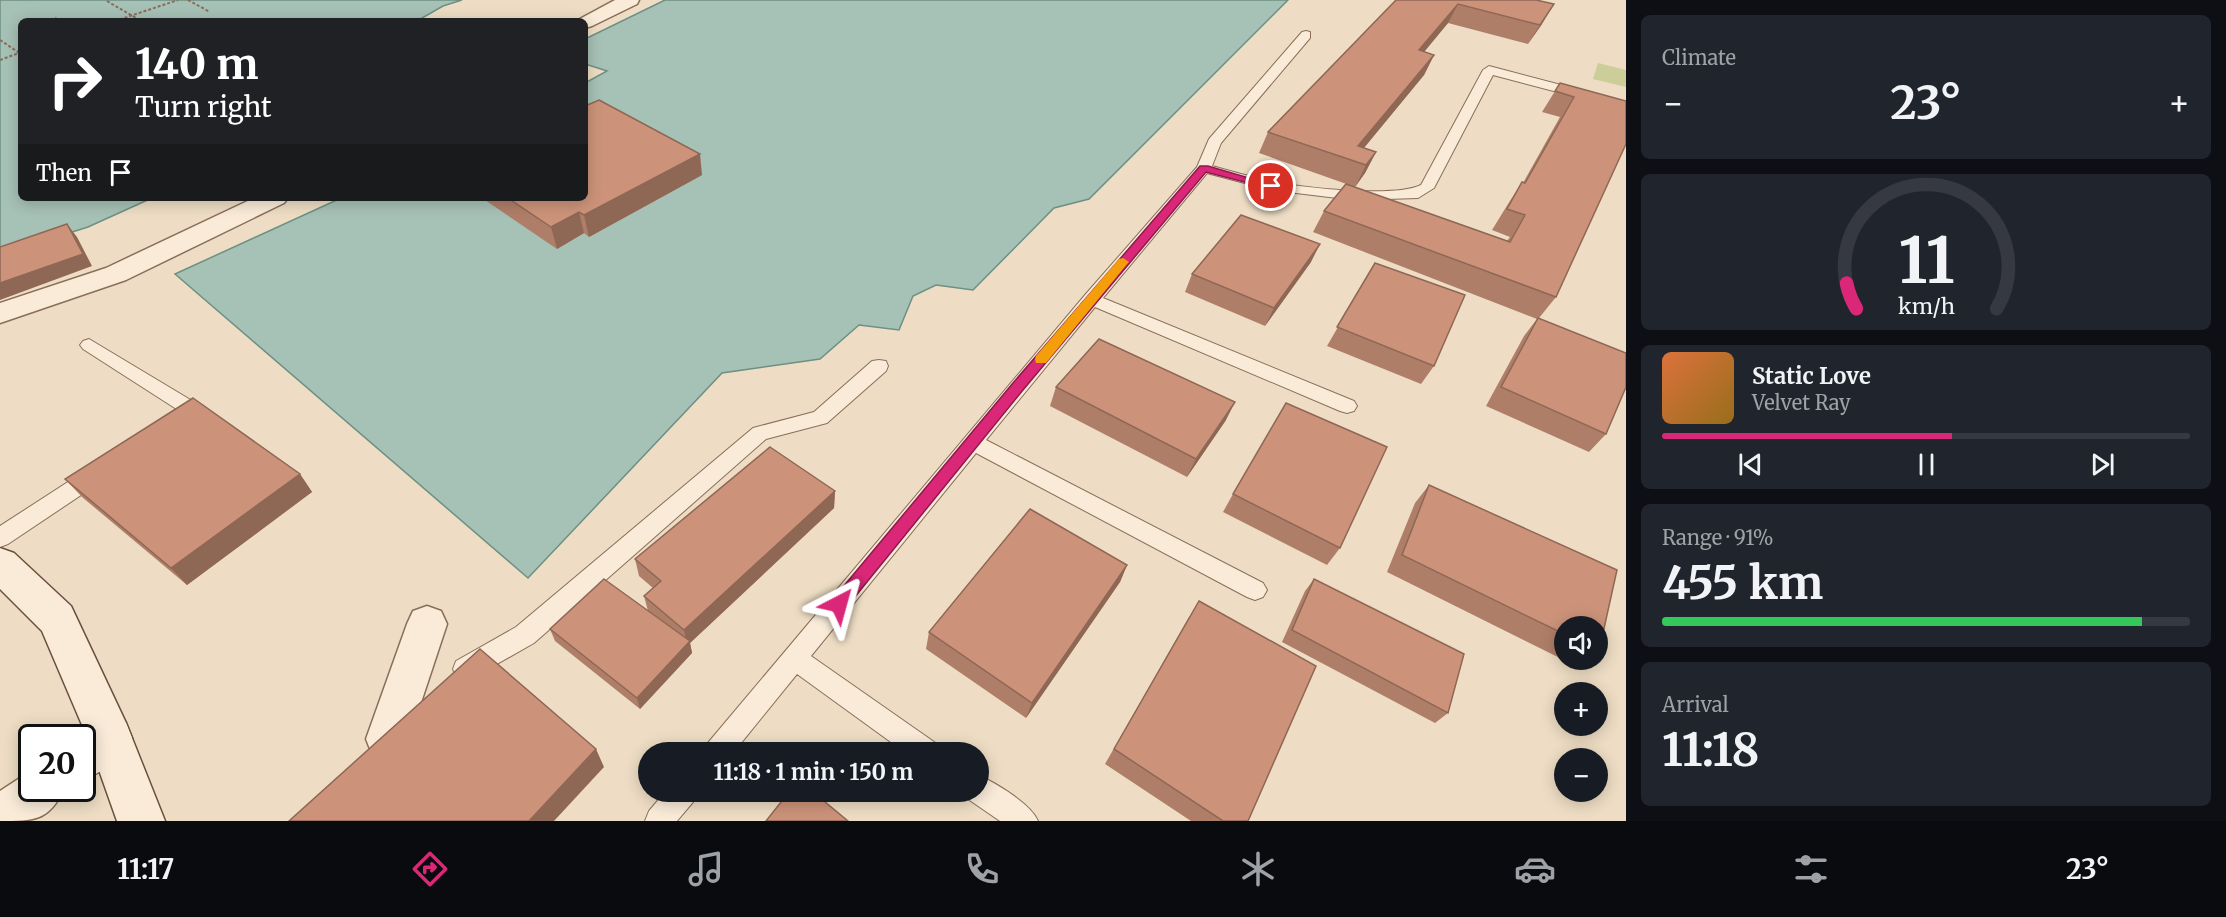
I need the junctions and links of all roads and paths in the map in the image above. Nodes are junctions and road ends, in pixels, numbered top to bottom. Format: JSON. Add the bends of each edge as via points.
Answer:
{"nodes":[{"id":1,"x":178,"y":0,"type":"edge"},
{"id":2,"x":188,"y":0,"type":"edge"},
{"id":3,"x":630,"y":0,"type":"edge"},
{"id":4,"x":107,"y":1,"type":"edge"},
{"id":5,"x":210,"y":12,"type":"dead end"},
{"id":6,"x":132,"y":15,"type":"junction"},
{"id":7,"x":124,"y":18,"type":"edge"},
{"id":8,"x":136,"y":18,"type":"edge"},
{"id":9,"x":588,"y":21,"type":"edge"},
{"id":10,"x":1306,"y":35,"type":"dead end"},
{"id":11,"x":0,"y":40,"type":"edge"},
{"id":12,"x":18,"y":51,"type":"edge"},
{"id":13,"x":18,"y":54,"type":"edge"},
{"id":14,"x":0,"y":60,"type":"edge"},
{"id":15,"x":1626,"y":106,"type":"edge"},
{"id":16,"x":1204,"y":168,"type":"junction"},
{"id":17,"x":269,"y":201,"type":"edge"},
{"id":18,"x":1091,"y":300,"type":"junction"},
{"id":19,"x":0,"y":312,"type":"edge"},
{"id":20,"x":89,"y":345,"type":"dead end"},
{"id":21,"x":879,"y":366,"type":"dead end"},
{"id":22,"x":1347,"y":406,"type":"dead end"},
{"id":23,"x":164,"y":430,"type":"edge"},
{"id":24,"x":973,"y":442,"type":"junction"},
{"id":25,"x":115,"y":462,"type":"edge"},
{"id":26,"x":0,"y":538,"type":"edge"},
{"id":27,"x":0,"y":564,"type":"edge"},
{"id":28,"x":1255,"y":590,"type":"dead end"},
{"id":29,"x":427,"y":624,"type":"dead end"},
{"id":30,"x":794,"y":658,"type":"junction"},
{"id":31,"x":445,"y":687,"type":"edge"},
{"id":32,"x":421,"y":710,"type":"edge"},
{"id":33,"x":89,"y":724,"type":"edge"},
{"id":34,"x":725,"y":742,"type":"edge"},
{"id":35,"x":912,"y":742,"type":"edge"},
{"id":36,"x":380,"y":747,"type":"joint"},
{"id":37,"x":96,"y":748,"type":"edge"},
{"id":38,"x":989,"y":797,"type":"edge"},
{"id":39,"x":24,"y":802,"type":"edge"},
{"id":40,"x":675,"y":802,"type":"edge"},
{"id":41,"x":0,"y":820,"type":"edge"},
{"id":42,"x":141,"y":821,"type":"edge"},
{"id":43,"x":659,"y":821,"type":"edge"},
{"id":44,"x":1024,"y":821,"type":"edge"}],
"edges":[{"from":1,"to":6,"type":"path"},
{"from":2,"to":5,"type":"path"},
{"from":3,"to":9,"type":"street"},
{"from":4,"to":6,"type":"path"},
{"from":6,"to":7,"type":"path"},
{"from":6,"to":8,"type":"path"},
{"from":10,"to":16,"type":"lane","via":[[1214,142]]},
{"from":11,"to":12,"type":"path"},
{"from":13,"to":14,"type":"path"},
{"from":15,"to":16,"type":"lane","via":[[1489,70],[1428,188],[1413,195],[1354,195],[1271,186]]},
{"from":16,"to":18,"type":"lane"},
{"from":17,"to":19,"type":"street","via":[[116,274]]},
{"from":18,"to":22,"type":"lane"},
{"from":18,"to":24,"type":"lane"},
{"from":20,"to":23,"type":"lane","via":[[192,410]]},
{"from":21,"to":31,"type":"lane","via":[[820,418],[760,433],[525,635],[470,665]]},
{"from":24,"to":28,"type":"lane"},
{"from":24,"to":30,"type":"lane"},
{"from":25,"to":26,"type":"lane"},
{"from":27,"to":33,"type":"street","via":[[57,619]]},
{"from":29,"to":36,"type":"street"},
{"from":30,"to":34,"type":"lane"},
{"from":30,"to":35,"type":"lane"},
{"from":32,"to":36,"type":"lane"},
{"from":37,"to":42,"type":"street"},
{"from":38,"to":44,"type":"lane"},
{"from":39,"to":41,"type":"street"},
{"from":40,"to":43,"type":"lane"}]}
